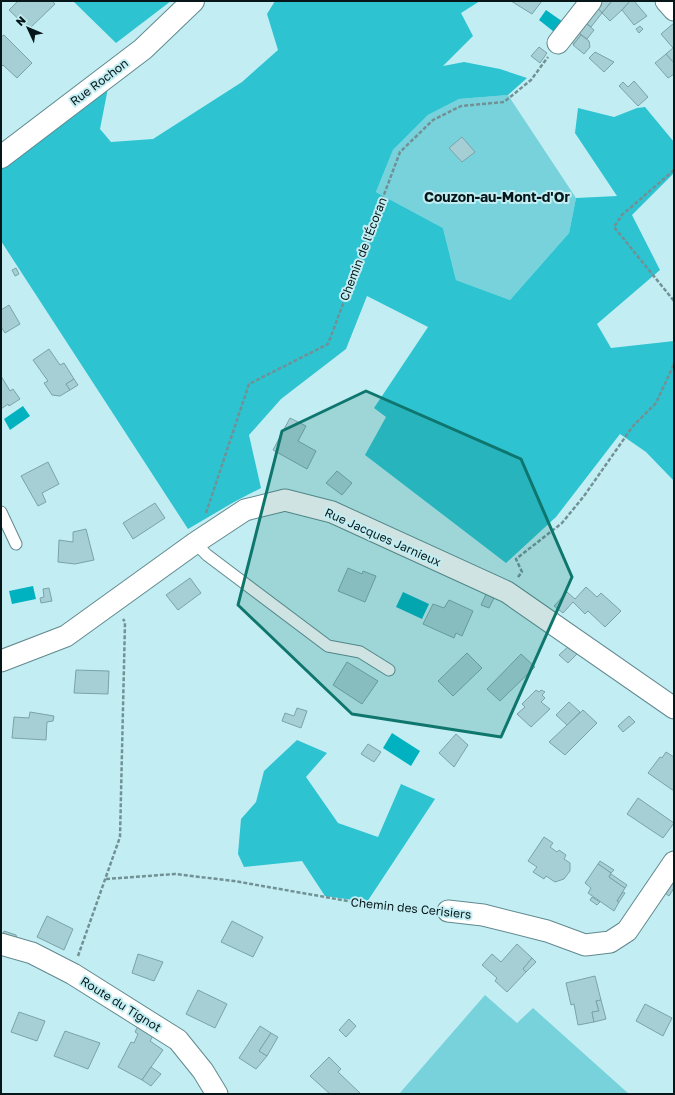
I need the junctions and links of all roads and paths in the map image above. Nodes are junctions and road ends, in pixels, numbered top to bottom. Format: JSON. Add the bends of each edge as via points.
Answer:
{"nodes":[{"id":1,"x":193,"y":1,"type":"edge"},
{"id":2,"x":591,"y":1,"type":"edge"},
{"id":3,"x":666,"y":1,"type":"edge"},
{"id":4,"x":674,"y":10,"type":"edge"},
{"id":5,"x":558,"y":43,"type":"joint"},
{"id":6,"x":1,"y":157,"type":"edge"},
{"id":7,"x":674,"y":170,"type":"edge"},
{"id":8,"x":674,"y":301,"type":"edge"},
{"id":9,"x":674,"y":364,"type":"edge"},
{"id":10,"x":1,"y":512,"type":"edge"},
{"id":11,"x":205,"y":515,"type":"dead end"},
{"id":12,"x":195,"y":543,"type":"junction"},
{"id":13,"x":16,"y":544,"type":"dead end"},
{"id":14,"x":507,"y":592,"type":"junction"},
{"id":15,"x":112,"y":604,"type":"junction"},
{"id":16,"x":1,"y":661,"type":"edge"},
{"id":17,"x":389,"y":670,"type":"dead end"},
{"id":18,"x":674,"y":708,"type":"edge"},
{"id":19,"x":674,"y":862,"type":"edge"},
{"id":20,"x":106,"y":879,"type":"junction"},
{"id":21,"x":448,"y":911,"type":"joint"},
{"id":22,"x":1,"y":944,"type":"edge"},
{"id":23,"x":73,"y":974,"type":"junction"},
{"id":24,"x":217,"y":1094,"type":"edge"}],
"edges":[{"from":1,"to":6,"type":"street","name":"Rue Rochon","via":[[143,49]]},
{"from":2,"to":5,"type":"street"},
{"from":3,"to":4,"type":"street"},
{"from":5,"to":11,"type":"path","name":"Chemin de l'Écoran","via":[[531,80],[504,102],[461,106],[433,120],[400,152],[328,344],[249,384]]},
{"from":7,"to":8,"type":"path","via":[[622,215],[614,227]]},
{"from":9,"to":14,"type":"path","via":[[656,403],[633,426],[584,496],[562,523],[516,559],[522,572]]},
{"from":10,"to":13,"type":"lane"},
{"from":12,"to":14,"type":"street","name":"Rue Jacques Jarnieux","via":[[245,510],[285,500],[332,512]]},
{"from":12,"to":15,"type":"street","name":"Rue Jacques Jarnieux"},
{"from":12,"to":17,"type":"lane","via":[[207,555],[328,646],[360,652]]},
{"from":14,"to":18,"type":"street","name":"Rue Jacques Jarnieux"},
{"from":15,"to":16,"type":"street","name":"Rue Jacques Jarnieux","via":[[66,636]]},
{"from":15,"to":20,"type":"path","via":[[125,622],[121,830]]},
{"from":19,"to":21,"type":"street","name":"Chemin des Cerisiers","via":[[627,931],[610,942],[585,945],[547,931],[483,915]]},
{"from":20,"to":21,"type":"path","name":"Chemin des Cerisiers","via":[[175,874],[234,881],[324,898],[403,909]]},
{"from":20,"to":23,"type":"path"},
{"from":22,"to":23,"type":"street","name":"Route du Tignot","via":[[32,953]]},
{"from":23,"to":24,"type":"street","name":"Route du Tignot","via":[[178,1040],[203,1071]]}]}
